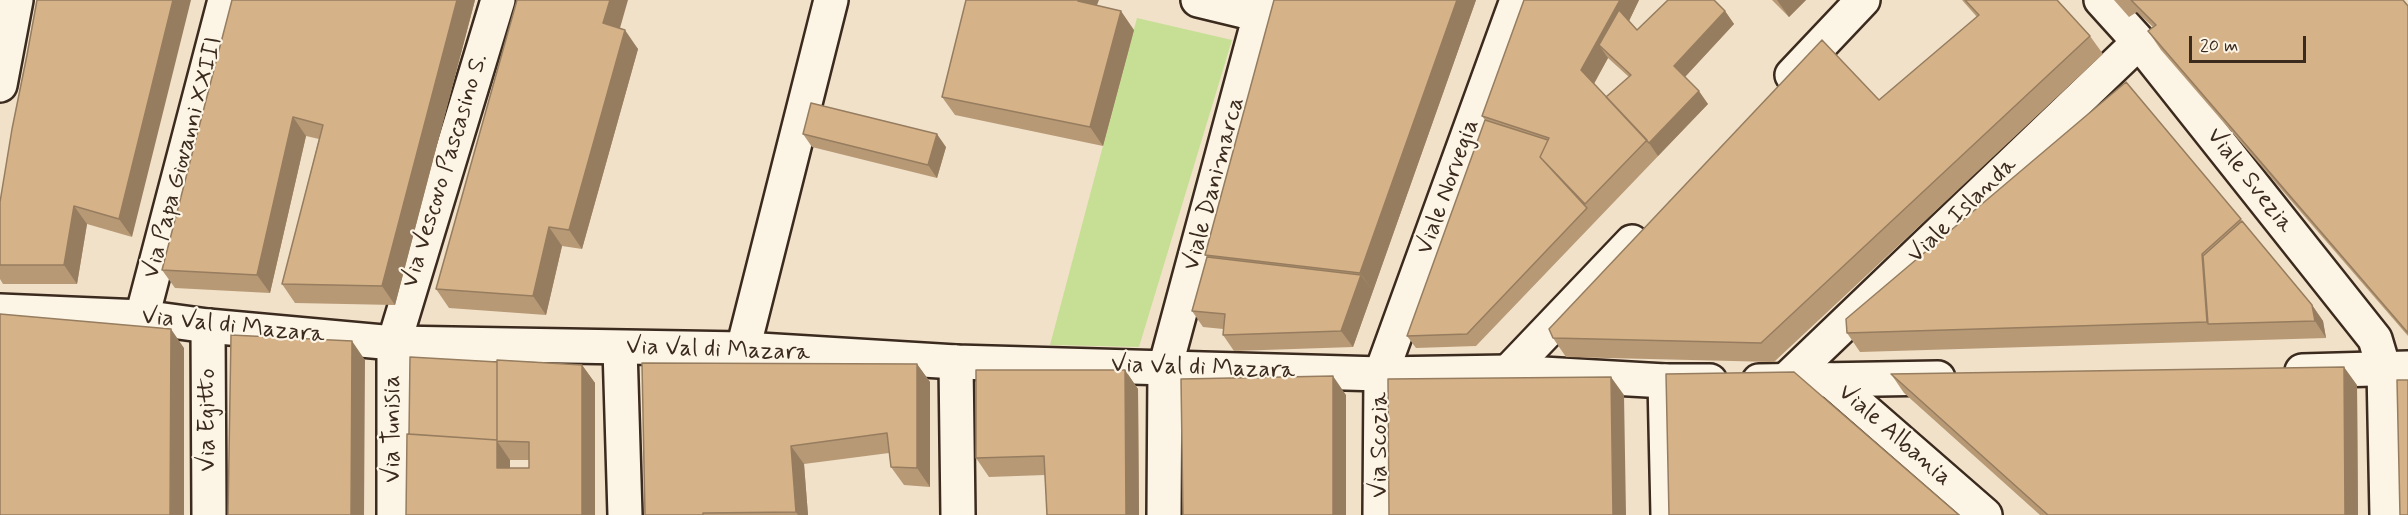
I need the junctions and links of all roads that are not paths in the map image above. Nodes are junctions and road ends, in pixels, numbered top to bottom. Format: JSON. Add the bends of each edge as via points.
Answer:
{"nodes":[{"id":1,"x":16,"y":0,"type":"edge"},
{"id":2,"x":225,"y":0,"type":"edge"},
{"id":3,"x":498,"y":0,"type":"edge"},
{"id":4,"x":831,"y":0,"type":"edge"},
{"id":5,"x":1198,"y":0,"type":"edge"},
{"id":6,"x":1517,"y":0,"type":"edge"},
{"id":7,"x":1863,"y":0,"type":"edge"},
{"id":8,"x":2101,"y":0,"type":"edge"},
{"id":9,"x":1262,"y":8,"type":"edge"},
{"id":10,"x":2139,"y":42,"type":"junction"},
{"id":11,"x":0,"y":85,"type":"edge"},
{"id":12,"x":1772,"y":95,"type":"edge"},
{"id":13,"x":1648,"y":225,"type":"edge"},
{"id":14,"x":0,"y":311,"type":"edge"},
{"id":15,"x":142,"y":317,"type":"junction"},
{"id":16,"x":208,"y":326,"type":"junction"},
{"id":17,"x":394,"y":343,"type":"junction"},
{"id":18,"x":620,"y":348,"type":"junction"},
{"id":19,"x":743,"y":349,"type":"junction"},
{"id":20,"x":956,"y":362,"type":"junction"},
{"id":21,"x":1165,"y":368,"type":"junction"},
{"id":22,"x":2396,"y":369,"type":"edge"},
{"id":23,"x":2278,"y":371,"type":"edge"},
{"id":24,"x":1508,"y":372,"type":"junction"},
{"id":25,"x":1381,"y":374,"type":"junction"},
{"id":26,"x":1971,"y":377,"type":"edge"},
{"id":27,"x":1830,"y":380,"type":"junction"},
{"id":28,"x":1665,"y":381,"type":"junction"},
{"id":29,"x":1786,"y":381,"type":"junction"},
{"id":30,"x":209,"y":515,"type":"edge"},
{"id":31,"x":394,"y":515,"type":"edge"},
{"id":32,"x":624,"y":515,"type":"edge"},
{"id":33,"x":958,"y":515,"type":"edge"},
{"id":34,"x":1164,"y":515,"type":"edge"},
{"id":35,"x":1380,"y":515,"type":"edge"},
{"id":36,"x":1668,"y":515,"type":"edge"},
{"id":37,"x":1985,"y":515,"type":"edge"},
{"id":38,"x":2387,"y":515,"type":"edge"}],
"edges":[{"from":1,"to":11,"type":"street"},
{"from":2,"to":15,"type":"street","name":"Via Papa Giovanni XXIII"},
{"from":3,"to":17,"type":"street","name":"Via Vescovo Pascasino S."},
{"from":4,"to":19,"type":"street"},
{"from":5,"to":9,"type":"street"},
{"from":6,"to":25,"type":"street","name":"Viale Norvegia"},
{"from":7,"to":12,"type":"street"},
{"from":8,"to":10,"type":"street","name":"Viale Svezia"},
{"from":9,"to":21,"type":"street","name":"Viale Danimarca"},
{"from":10,"to":22,"type":"street","name":"Viale Svezia"},
{"from":10,"to":29,"type":"street","name":"Viale Islanda"},
{"from":13,"to":24,"type":"street"},
{"from":14,"to":15,"type":"street","name":"Via Val di Mazara"},
{"from":15,"to":16,"type":"street","name":"Via Val di Mazara"},
{"from":16,"to":17,"type":"street","name":"Via Val di Mazara"},
{"from":16,"to":30,"type":"street","name":"Via Egitto"},
{"from":17,"to":18,"type":"street","name":"Via Val di Mazara"},
{"from":17,"to":31,"type":"street","name":"Via Tunisia"},
{"from":18,"to":19,"type":"street","name":"Via Val di Mazara"},
{"from":18,"to":32,"type":"street"},
{"from":19,"to":20,"type":"street","name":"Via Val di Mazara"},
{"from":20,"to":21,"type":"street","name":"Via Val di Mazara"},
{"from":20,"to":33,"type":"street"},
{"from":21,"to":25,"type":"street","name":"Via Val di Mazara"},
{"from":21,"to":34,"type":"street","name":"Viale Danimarca"},
{"from":22,"to":23,"type":"street"},
{"from":22,"to":38,"type":"street","name":"Viale Svezia"},
{"from":24,"to":25,"type":"street","name":"Via Val di Mazara"},
{"from":24,"to":28,"type":"street","name":"Via Val di Mazara"},
{"from":25,"to":35,"type":"street","name":"Via Scozia"},
{"from":26,"to":27,"type":"street","name":"Via Val di Mazara"},
{"from":27,"to":29,"type":"street","name":"Via Val di Mazara"},
{"from":27,"to":37,"type":"street","name":"Viale Albania"},
{"from":28,"to":29,"type":"street","name":"Via Val di Mazara"},
{"from":28,"to":36,"type":"street"}]}
